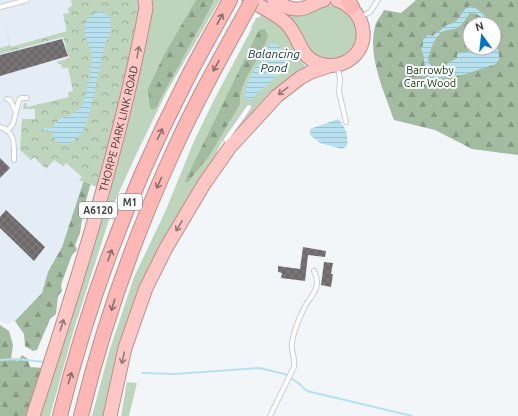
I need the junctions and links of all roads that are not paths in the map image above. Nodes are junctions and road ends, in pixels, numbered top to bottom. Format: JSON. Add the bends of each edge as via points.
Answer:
{"nodes":[{"id":1,"x":26,"y":0,"type":"edge"},
{"id":2,"x":145,"y":0,"type":"edge"},
{"id":3,"x":230,"y":0,"type":"edge"},
{"id":4,"x":274,"y":0,"type":"edge"},
{"id":5,"x":324,"y":0,"type":"edge"},
{"id":6,"x":337,"y":0,"type":"edge"},
{"id":7,"x":378,"y":0,"type":"edge"},
{"id":8,"x":250,"y":3,"type":"edge"},
{"id":9,"x":0,"y":7,"type":"edge"},
{"id":10,"x":353,"y":8,"type":"edge"},
{"id":11,"x":334,"y":65,"type":"junction"},
{"id":12,"x":27,"y":98,"type":"dead end"},
{"id":13,"x":7,"y":99,"type":"dead end"},
{"id":14,"x":248,"y":107,"type":"dead end"},
{"id":15,"x":16,"y":113,"type":"junction"},
{"id":16,"x":346,"y":122,"type":"dead end"},
{"id":17,"x":0,"y":127,"type":"edge"},
{"id":18,"x":7,"y":131,"type":"junction"},
{"id":19,"x":230,"y":147,"type":"junction"},
{"id":20,"x":14,"y":160,"type":"dead end"},
{"id":21,"x":314,"y":271,"type":"dead end"},
{"id":22,"x":33,"y":416,"type":"edge"},
{"id":23,"x":60,"y":416,"type":"edge"},
{"id":24,"x":81,"y":416,"type":"edge"},
{"id":25,"x":110,"y":416,"type":"edge"},
{"id":26,"x":270,"y":416,"type":"edge"}],
"edges":[{"from":1,"to":9,"type":"lane"},
{"from":22,"to":2,"type":"highway","name":"THORPE PARK LINK ROAD","number":"A6120","one_way":true,"via":[[108,175],[136,62],[146,8]]},
{"from":23,"to":3,"type":"highway","number":"M1","one_way":true,"via":[[97,289],[130,202],[184,84]]},
{"from":4,"to":5,"type":"highway","via":[[292,9]]},
{"from":6,"to":10,"type":"highway"},
{"from":7,"to":10,"type":"lane","via":[[370,12]]},
{"from":8,"to":11,"type":"highway","via":[[285,22],[308,58],[315,62]]},
{"from":8,"to":24,"type":"highway","number":"M1","one_way":true,"via":[[201,93],[148,208],[117,294]]},
{"from":10,"to":11,"type":"highway","via":[[363,28],[359,50],[350,59]]},
{"from":11,"to":16,"type":"lane","via":[[339,72],[339,92]]},
{"from":11,"to":19,"type":"highway","one_way":true,"via":[[311,72],[277,96]]},
{"from":12,"to":15,"type":"lane","via":[[20,98]]},
{"from":13,"to":15,"type":"lane"},
{"from":14,"to":19,"type":"lane","via":[[226,140]]},
{"from":15,"to":18,"type":"lane","via":[[14,124]]},
{"from":17,"to":18,"type":"lane"},
{"from":18,"to":20,"type":"lane","via":[[13,137]]},
{"from":19,"to":25,"type":"highway","one_way":true,"via":[[204,184],[166,248],[146,288],[125,348]]},
{"from":21,"to":26,"type":"lane","via":[[318,278],[317,286],[303,310],[291,347],[295,360],[294,367]]}]}
